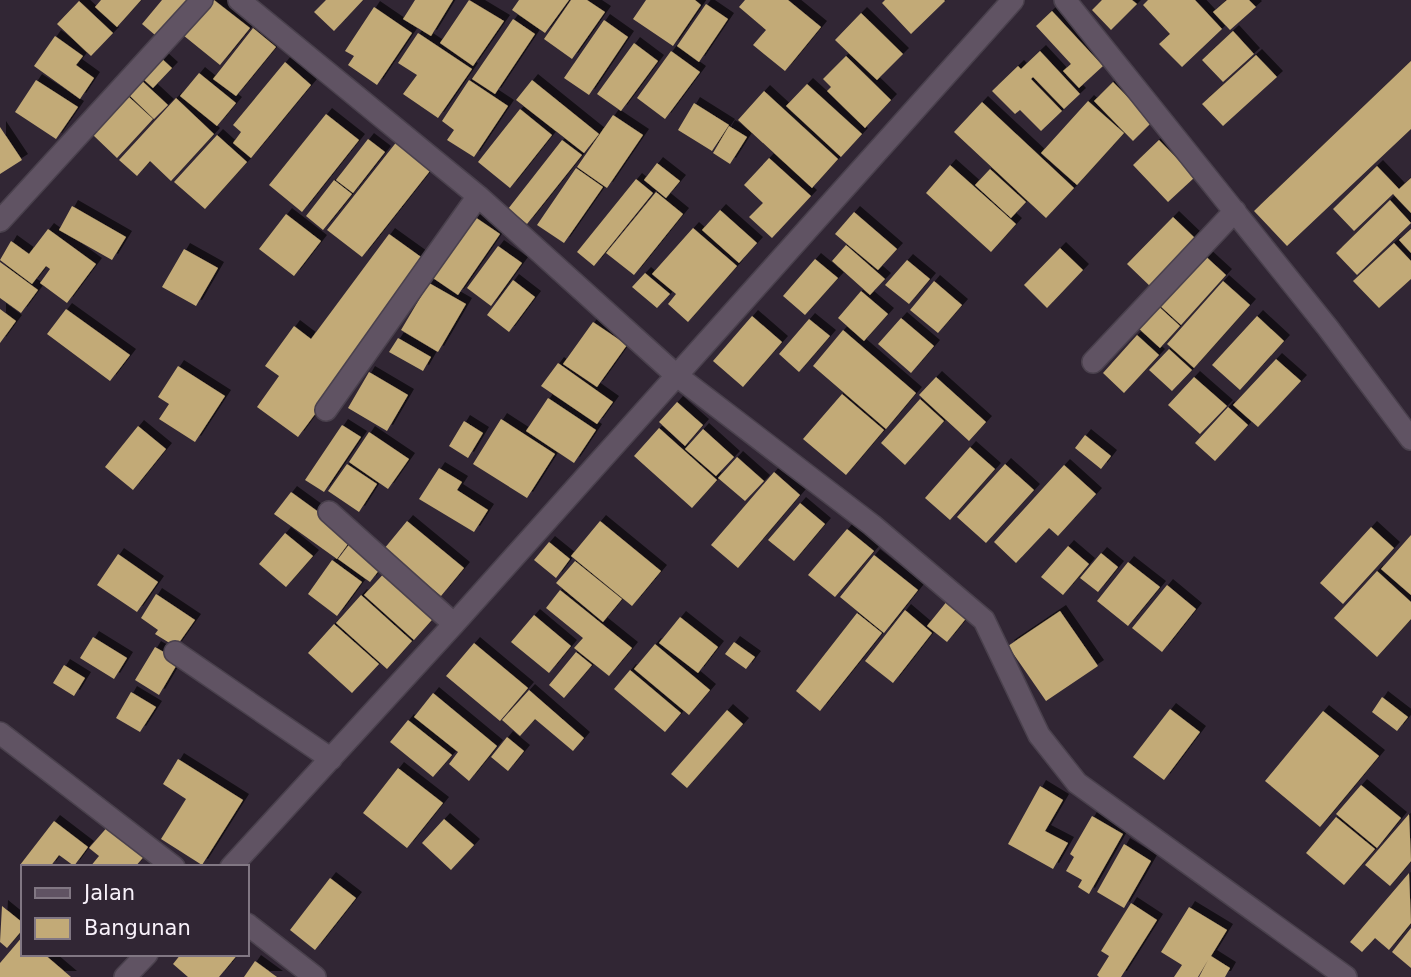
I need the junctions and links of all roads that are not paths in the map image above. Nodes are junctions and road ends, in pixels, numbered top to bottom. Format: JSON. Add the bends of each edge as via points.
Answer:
{"nodes":[{"id":1,"x":202,"y":0,"type":"edge"},
{"id":2,"x":239,"y":0,"type":"edge"},
{"id":3,"x":1013,"y":0,"type":"edge"},
{"id":4,"x":1065,"y":0,"type":"edge"},
{"id":5,"x":478,"y":196,"type":"junction"},
{"id":6,"x":1235,"y":211,"type":"junction"},
{"id":7,"x":0,"y":220,"type":"edge"},
{"id":8,"x":1093,"y":362,"type":"dead end"},
{"id":9,"x":676,"y":375,"type":"junction"},
{"id":10,"x":326,"y":410,"type":"dead end"},
{"id":11,"x":1411,"y":439,"type":"edge"},
{"id":12,"x":329,"y":512,"type":"dead end"},
{"id":13,"x":454,"y":624,"type":"junction"},
{"id":14,"x":175,"y":652,"type":"dead end"},
{"id":15,"x":0,"y":733,"type":"edge"},
{"id":16,"x":331,"y":759,"type":"junction"},
{"id":17,"x":171,"y":865,"type":"edge"},
{"id":18,"x":233,"y":865,"type":"edge"},
{"id":19,"x":248,"y":925,"type":"edge"},
{"id":20,"x":145,"y":956,"type":"edge"},
{"id":21,"x":125,"y":977,"type":"edge"},
{"id":22,"x":315,"y":977,"type":"edge"},
{"id":23,"x":1346,"y":977,"type":"edge"}],
"edges":[{"from":1,"to":7,"type":"street"},
{"from":2,"to":5,"type":"street"},
{"from":3,"to":9,"type":"street"},
{"from":4,"to":6,"type":"street"},
{"from":5,"to":9,"type":"street"},
{"from":5,"to":10,"type":"street"},
{"from":6,"to":8,"type":"street"},
{"from":6,"to":11,"type":"street"},
{"from":9,"to":13,"type":"street"},
{"from":9,"to":23,"type":"street","via":[[872,525],[984,620],[1040,735],[1077,782]]},
{"from":12,"to":13,"type":"street"},
{"from":13,"to":16,"type":"street"},
{"from":14,"to":16,"type":"street"},
{"from":15,"to":17,"type":"street"},
{"from":16,"to":18,"type":"street"},
{"from":19,"to":22,"type":"street"},
{"from":20,"to":21,"type":"street"}]}
